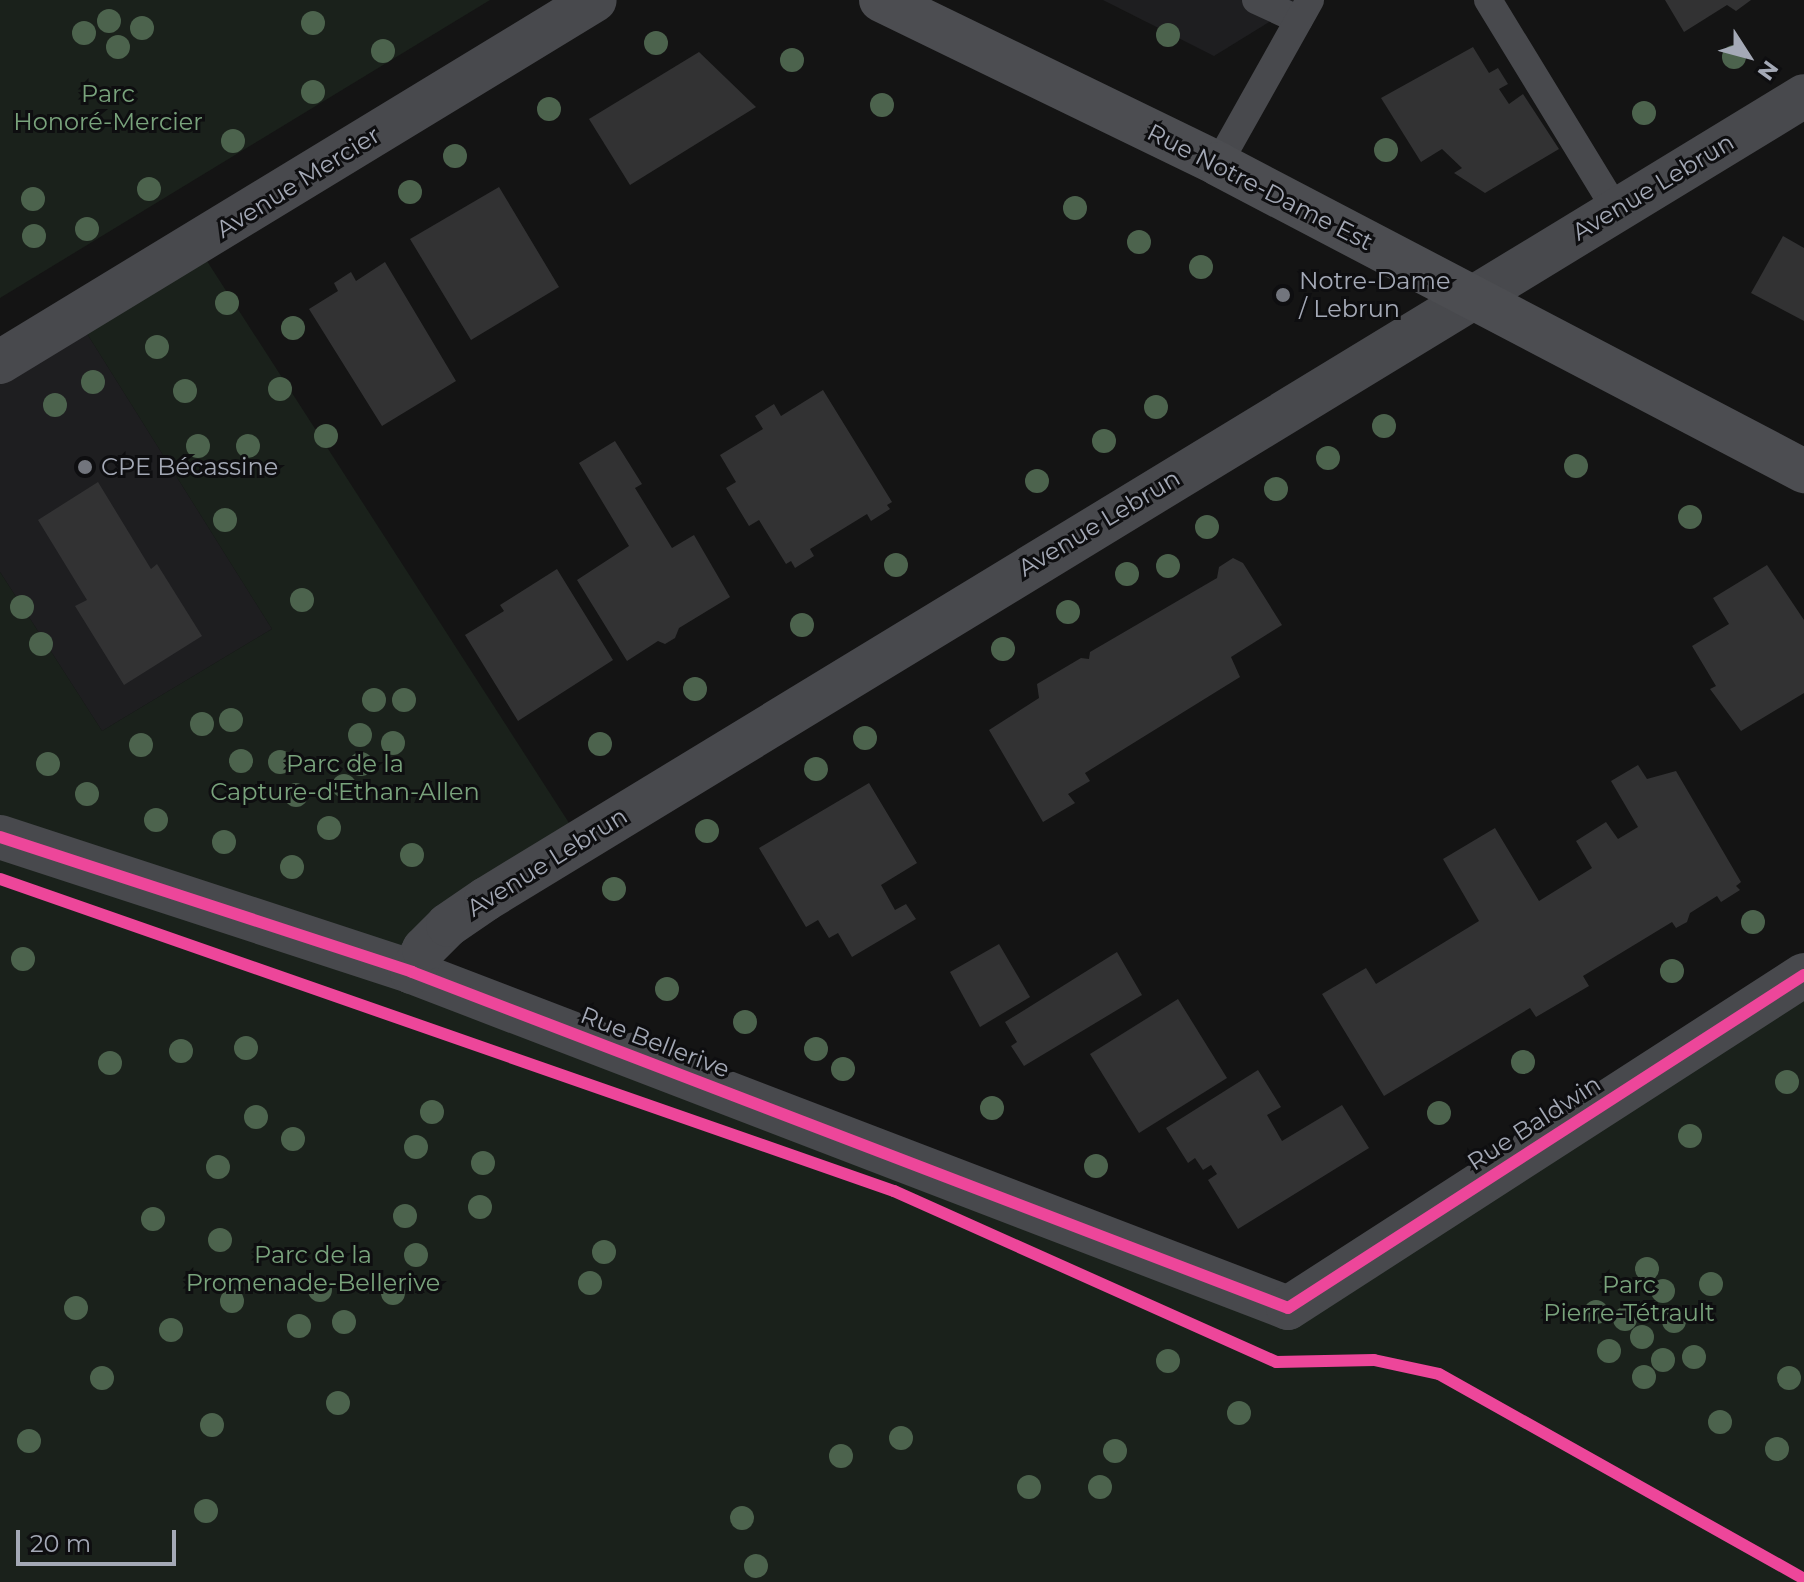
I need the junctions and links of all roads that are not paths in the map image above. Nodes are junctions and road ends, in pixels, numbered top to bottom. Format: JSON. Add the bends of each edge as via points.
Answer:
{"nodes":[{"id":1,"x":595,"y":0,"type":"edge"},
{"id":2,"x":881,"y":0,"type":"edge"},
{"id":3,"x":1256,"y":0,"type":"edge"},
{"id":4,"x":1488,"y":0,"type":"edge"},
{"id":5,"x":1304,"y":10,"type":"edge"},
{"id":6,"x":1804,"y":96,"type":"edge"},
{"id":7,"x":1218,"y":164,"type":"junction"},
{"id":8,"x":1616,"y":210,"type":"junction"},
{"id":9,"x":1473,"y":295,"type":"junction"},
{"id":10,"x":0,"y":362,"type":"edge"},
{"id":11,"x":1804,"y":471,"type":"edge"},
{"id":12,"x":0,"y":837,"type":"edge"},
{"id":13,"x":412,"y":972,"type":"junction"},
{"id":14,"x":1804,"y":975,"type":"edge"},
{"id":15,"x":1288,"y":1308,"type":"joint"}],
"edges":[{"from":1,"to":10,"type":"street","name":"Avenue Mercier"},
{"from":2,"to":7,"type":"main road","name":"Rue Notre-Dame Est"},
{"from":3,"to":5,"type":"lane"},
{"from":4,"to":8,"type":"lane"},
{"from":5,"to":7,"type":"lane"},
{"from":6,"to":8,"type":"street","name":"Avenue Lebrun"},
{"from":7,"to":9,"type":"main road","name":"Rue Notre-Dame Est"},
{"from":8,"to":9,"type":"street","name":"Avenue Lebrun"},
{"from":9,"to":11,"type":"main road","name":"Rue Notre-Dame Est"},
{"from":9,"to":13,"type":"street","name":"Avenue Lebrun","via":[[486,899],[448,925],[424,949]]},
{"from":12,"to":13,"type":"street","name":"Rue Bellerive"},
{"from":13,"to":15,"type":"street","name":"Rue Bellerive"},
{"from":14,"to":15,"type":"street","name":"Rue Baldwin"}]}
